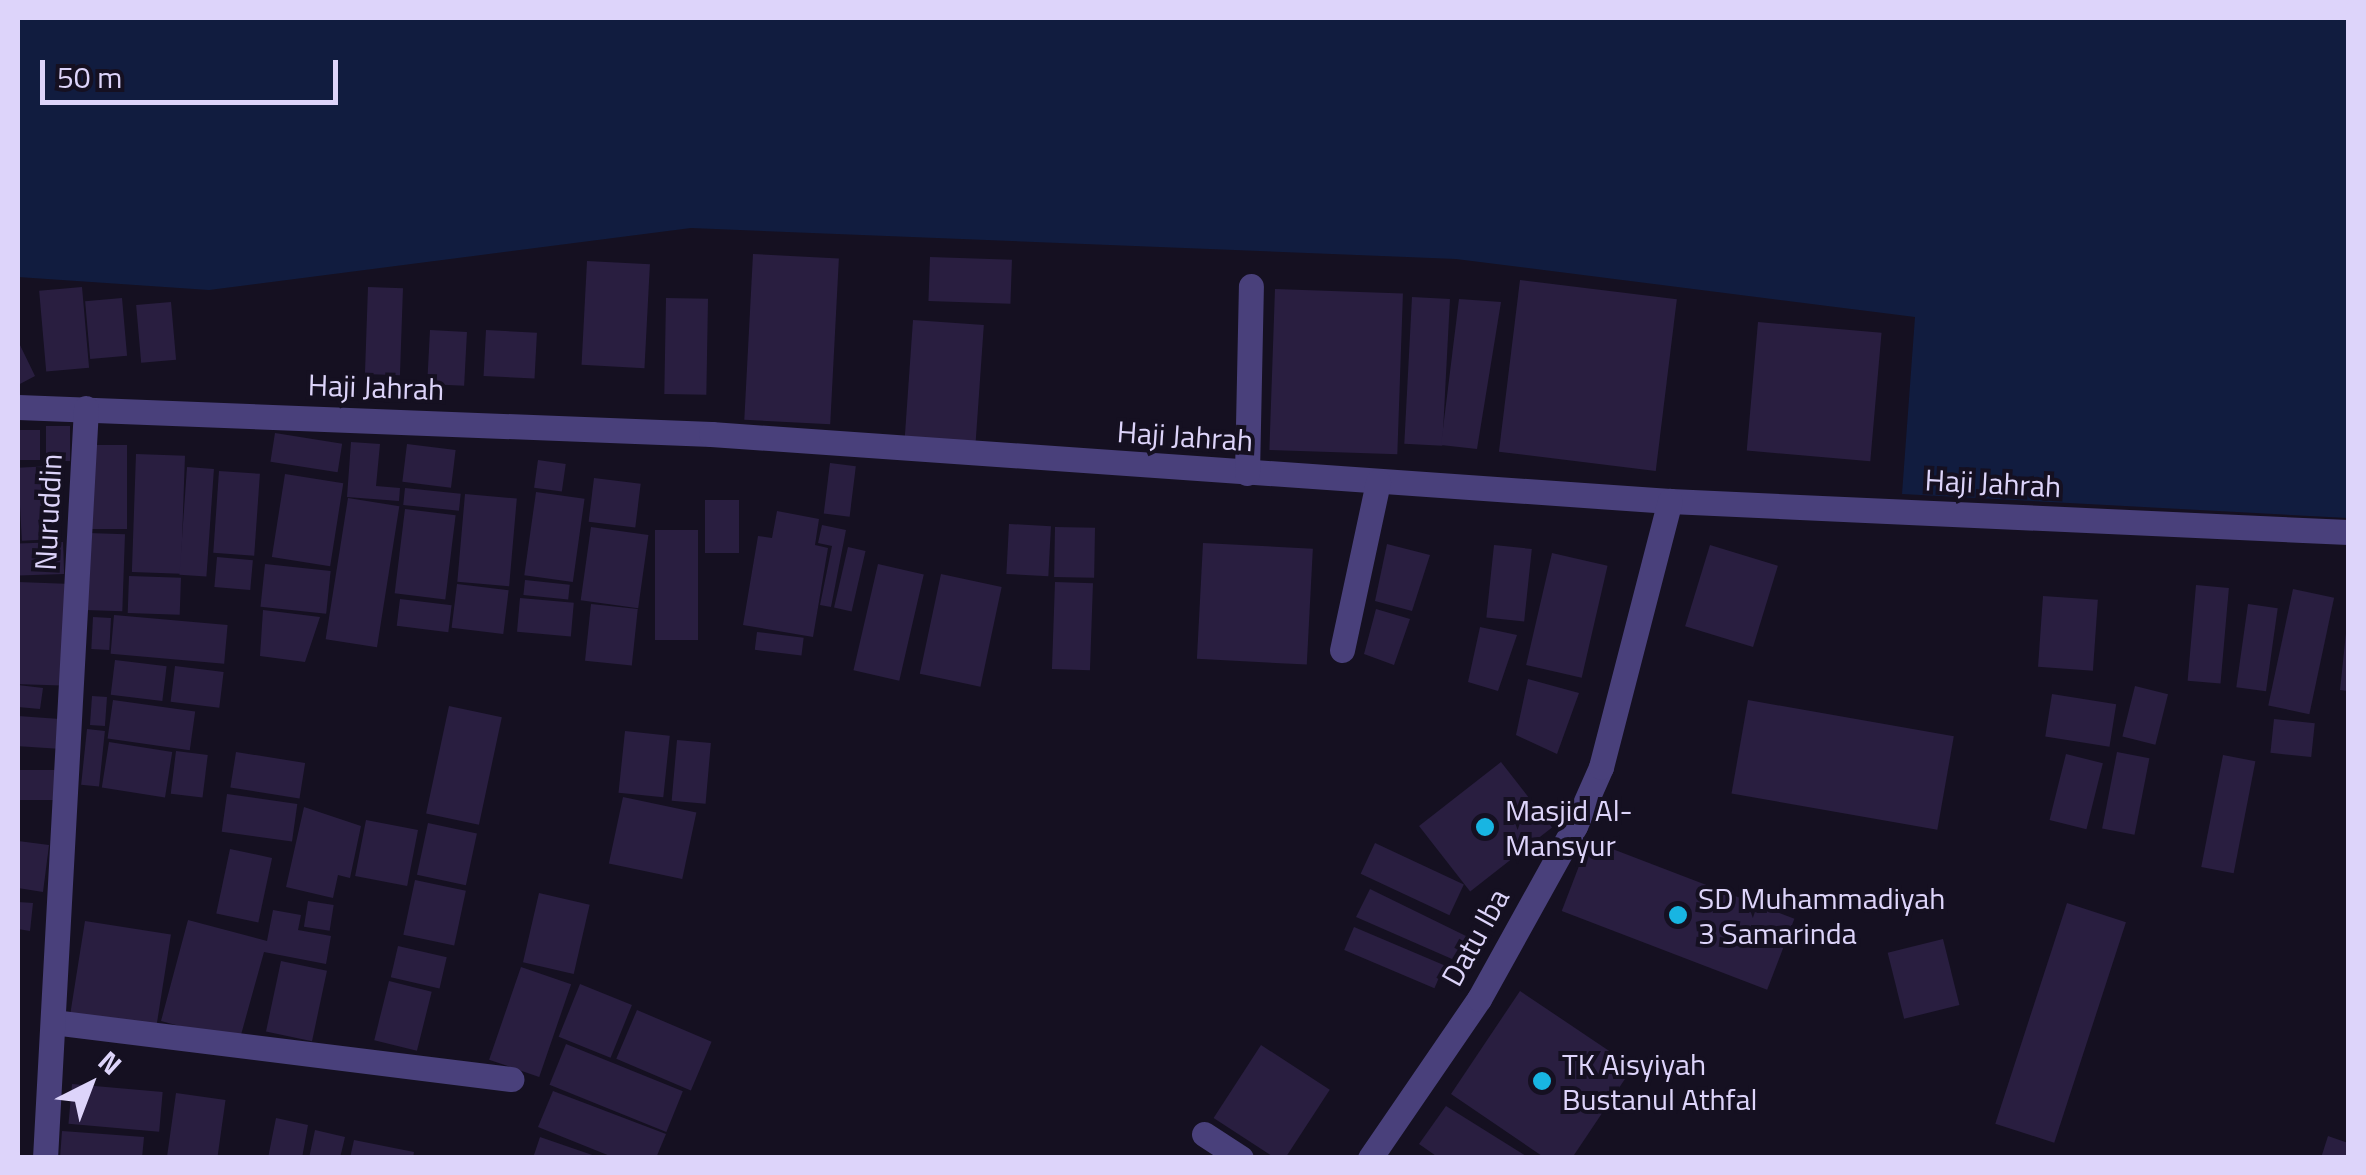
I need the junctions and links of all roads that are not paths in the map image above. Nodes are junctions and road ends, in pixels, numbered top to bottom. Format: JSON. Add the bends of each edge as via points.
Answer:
{"nodes":[{"id":1,"x":1251,"y":286,"type":"dead end"},
{"id":2,"x":18,"y":407,"type":"edge"},
{"id":3,"x":86,"y":408,"type":"junction"},
{"id":4,"x":1247,"y":473,"type":"junction"},
{"id":5,"x":1378,"y":482,"type":"junction"},
{"id":6,"x":1670,"y":501,"type":"junction"},
{"id":7,"x":2348,"y":532,"type":"edge"},
{"id":8,"x":1342,"y":650,"type":"dead end"},
{"id":9,"x":53,"y":1022,"type":"junction"},
{"id":10,"x":510,"y":1080,"type":"dead end"},
{"id":11,"x":1204,"y":1134,"type":"dead end"},
{"id":12,"x":45,"y":1158,"type":"edge"},
{"id":13,"x":1242,"y":1158,"type":"edge"},
{"id":14,"x":1370,"y":1158,"type":"edge"}],
"edges":[{"from":1,"to":4,"type":"street"},
{"from":2,"to":3,"type":"street","name":"Haji Jahrah"},
{"from":3,"to":4,"type":"street","name":"Haji Jahrah","via":[[711,434]]},
{"from":3,"to":9,"type":"street","name":"Nuruddin"},
{"from":4,"to":5,"type":"street","name":"Haji Jahrah"},
{"from":5,"to":6,"type":"street","name":"Haji Jahrah"},
{"from":5,"to":8,"type":"street"},
{"from":6,"to":7,"type":"street","name":"Haji Jahrah"},
{"from":6,"to":14,"type":"street","name":"Datu Iba","via":[[1601,767],[1575,826],[1478,999]]},
{"from":9,"to":10,"type":"street"},
{"from":9,"to":12,"type":"street","name":"Nuruddin"},
{"from":11,"to":13,"type":"street"}]}
